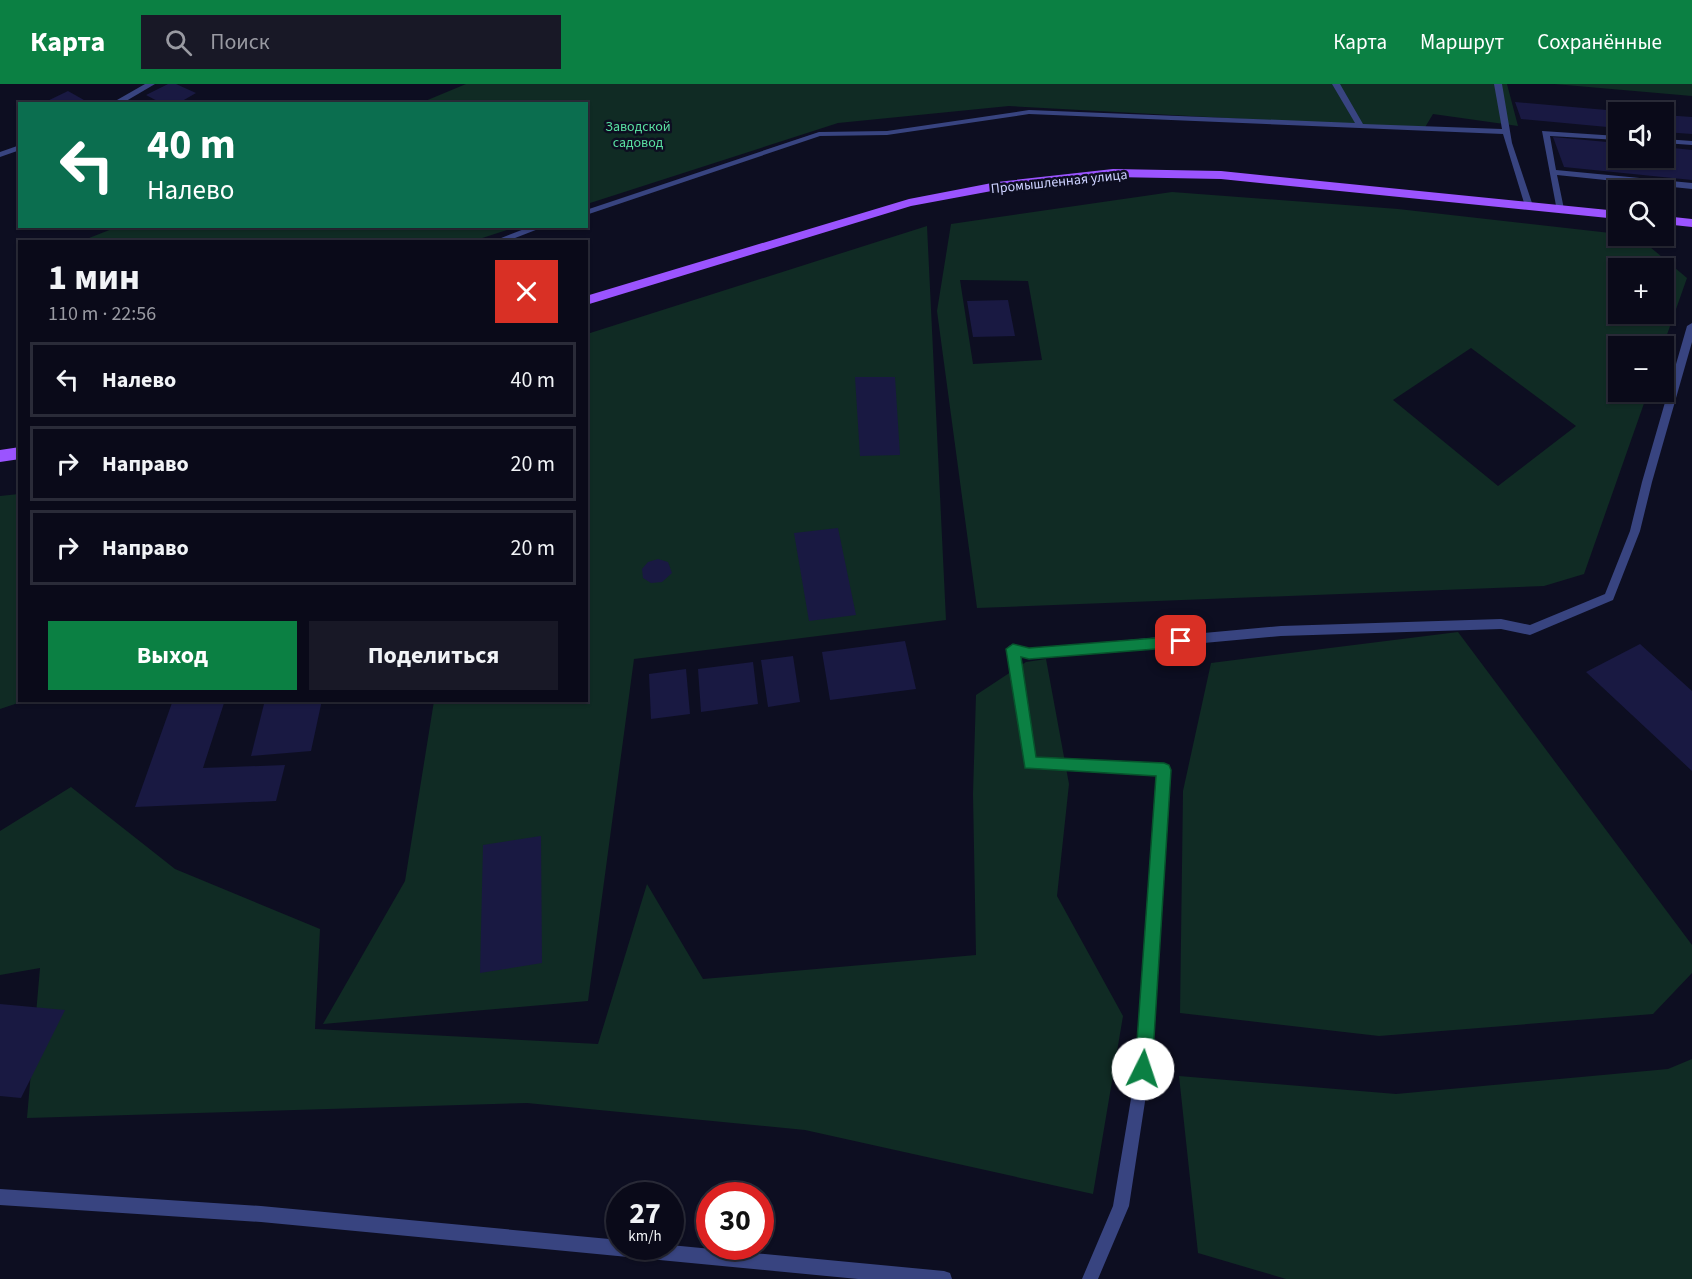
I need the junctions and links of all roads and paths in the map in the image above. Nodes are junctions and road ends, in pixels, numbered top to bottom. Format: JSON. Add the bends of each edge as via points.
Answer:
{"nodes":[{"id":1,"x":151,"y":84,"type":"edge"},
{"id":2,"x":1336,"y":84,"type":"edge"},
{"id":3,"x":1497,"y":84,"type":"edge"},
{"id":4,"x":118,"y":102,"type":"edge"},
{"id":5,"x":1360,"y":125,"type":"junction"},
{"id":6,"x":1506,"y":132,"type":"junction"},
{"id":7,"x":1608,"y":137,"type":"edge"},
{"id":8,"x":1674,"y":142,"type":"edge"},
{"id":9,"x":1692,"y":143,"type":"edge"},
{"id":10,"x":18,"y":148,"type":"edge"},
{"id":11,"x":0,"y":155,"type":"edge"},
{"id":12,"x":1553,"y":172,"type":"junction"},
{"id":13,"x":1692,"y":186,"type":"edge"},
{"id":14,"x":1529,"y":206,"type":"junction"},
{"id":15,"x":1560,"y":209,"type":"junction"},
{"id":16,"x":588,"y":212,"type":"edge"},
{"id":17,"x":1608,"y":214,"type":"edge"},
{"id":18,"x":1674,"y":221,"type":"edge"},
{"id":19,"x":1692,"y":223,"type":"edge"},
{"id":20,"x":536,"y":228,"type":"edge"},
{"id":21,"x":501,"y":240,"type":"edge"},
{"id":22,"x":588,"y":300,"type":"edge"},
{"id":23,"x":1692,"y":326,"type":"edge"},
{"id":24,"x":18,"y":453,"type":"edge"},
{"id":25,"x":0,"y":456,"type":"edge"},
{"id":26,"x":0,"y":1197,"type":"edge"},
{"id":27,"x":944,"y":1279,"type":"edge"},
{"id":28,"x":1090,"y":1279,"type":"edge"}],
"edges":[{"from":1,"to":4,"type":"street"},
{"from":2,"to":5,"type":"street"},
{"from":3,"to":6,"type":"street"},
{"from":5,"to":6,"type":"street"},
{"from":5,"to":16,"type":"street","via":[[1029,112],[887,133],[819,134]]},
{"from":6,"to":14,"type":"street"},
{"from":7,"to":12,"type":"street","via":[[1545,133]]},
{"from":8,"to":9,"type":"street"},
{"from":10,"to":11,"type":"street"},
{"from":12,"to":13,"type":"street"},
{"from":12,"to":15,"type":"street"},
{"from":14,"to":15,"type":"main road","name":"Промышленная улица"},
{"from":14,"to":22,"type":"main road","name":"Промышленная улица","via":[[1221,175],[1113,173],[997,186],[909,203]]},
{"from":15,"to":17,"type":"main road","name":"Промышленная улица"},
{"from":18,"to":19,"type":"main road"},
{"from":20,"to":21,"type":"street"},
{"from":23,"to":28,"type":"street","via":[[1635,531],[1609,597],[1530,630],[1501,624],[1292,630],[1029,654],[1013,649],[1030,763],[1164,770],[1143,1069],[1121,1206]]},
{"from":24,"to":25,"type":"main road"},
{"from":26,"to":27,"type":"street","via":[[261,1214]]}]}
